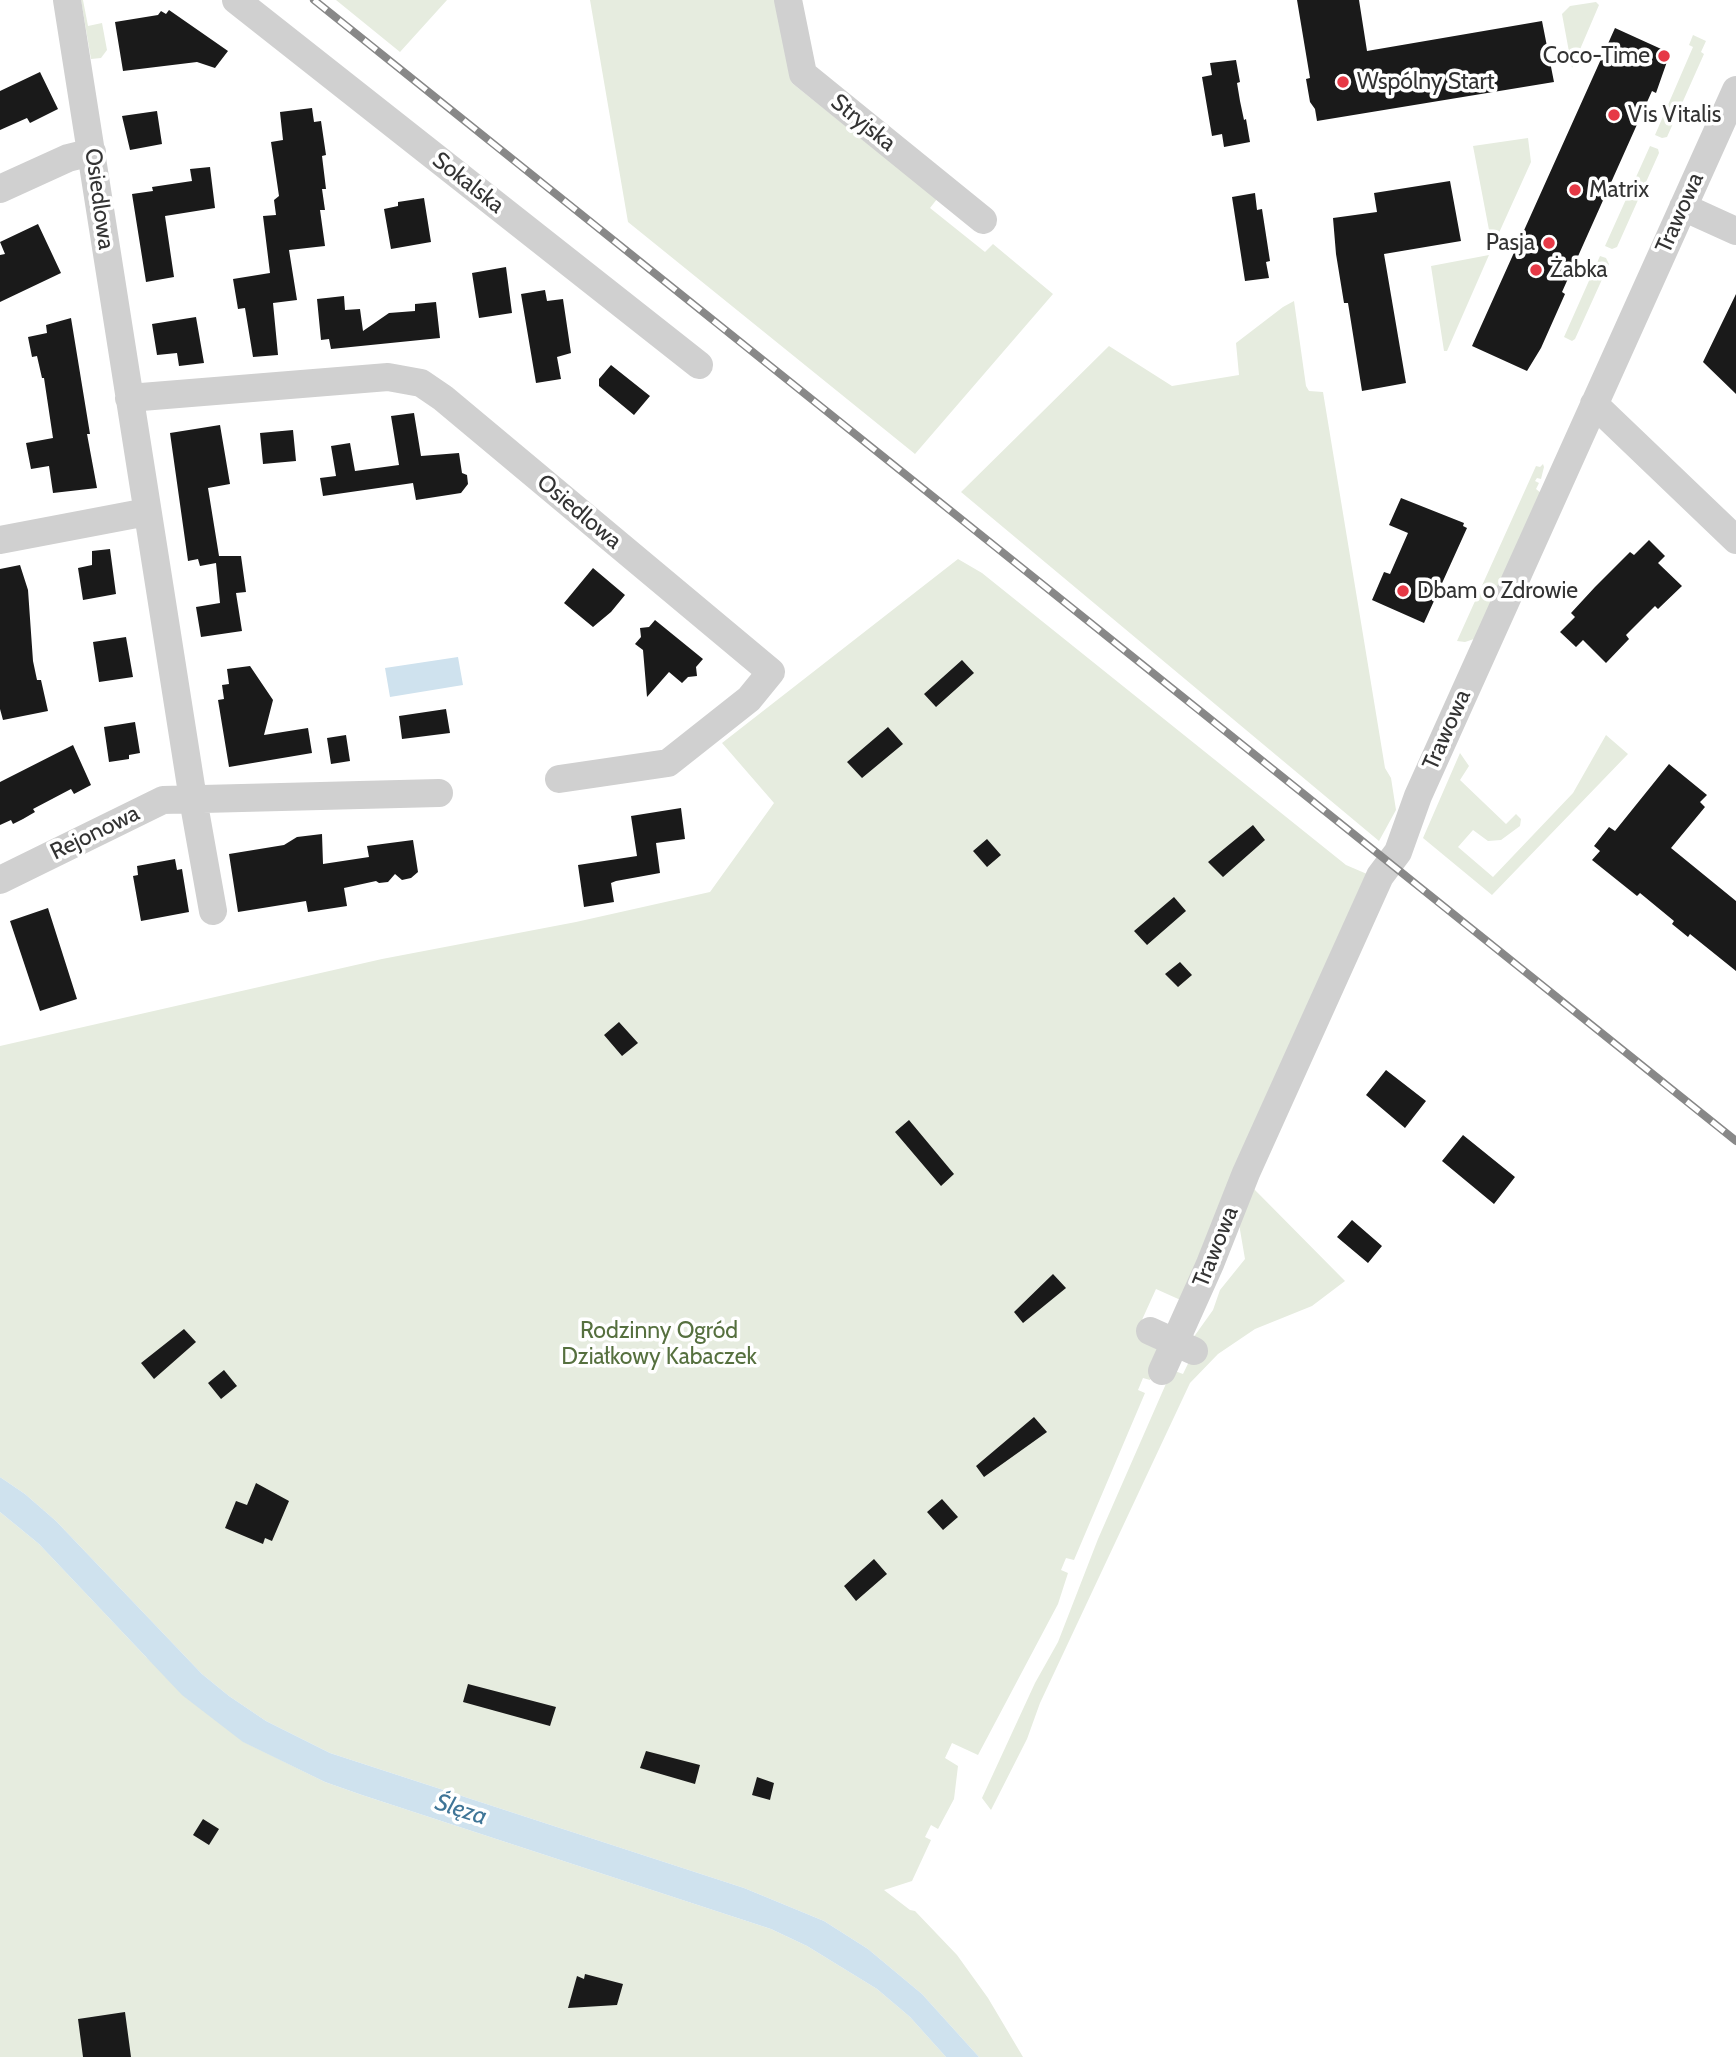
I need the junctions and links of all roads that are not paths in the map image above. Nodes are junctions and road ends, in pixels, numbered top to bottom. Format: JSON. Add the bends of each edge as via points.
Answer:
{"nodes":[{"id":1,"x":67,"y":0,"type":"edge"},
{"id":2,"x":236,"y":0,"type":"edge"},
{"id":3,"x":788,"y":0,"type":"edge"},
{"id":4,"x":1736,"y":90,"type":"edge"},
{"id":5,"x":92,"y":152,"type":"junction"},
{"id":6,"x":0,"y":189,"type":"edge"},
{"id":7,"x":1683,"y":207,"type":"junction"},
{"id":8,"x":983,"y":220,"type":"dead end"},
{"id":9,"x":1736,"y":231,"type":"edge"},
{"id":10,"x":699,"y":365,"type":"dead end"},
{"id":11,"x":129,"y":398,"type":"junction"},
{"id":12,"x":1594,"y":404,"type":"junction"},
{"id":13,"x":147,"y":512,"type":"junction"},
{"id":14,"x":0,"y":540,"type":"edge"},
{"id":15,"x":1736,"y":540,"type":"edge"},
{"id":16,"x":559,"y":779,"type":"dead end"},
{"id":17,"x":439,"y":793,"type":"dead end"},
{"id":18,"x":193,"y":799,"type":"junction"},
{"id":19,"x":0,"y":880,"type":"edge"},
{"id":20,"x":213,"y":911,"type":"dead end"},
{"id":21,"x":1162,"y":1371,"type":"dead end"}],
"edges":[{"from":1,"to":5,"type":"street","name":"Osiedlowa"},
{"from":2,"to":10,"type":"street","name":"Sokalska"},
{"from":3,"to":8,"type":"street","name":"Stryjska","via":[[803,74]]},
{"from":4,"to":7,"type":"street","name":"Trawowa"},
{"from":5,"to":6,"type":"street"},
{"from":5,"to":11,"type":"street","name":"Osiedlowa"},
{"from":7,"to":9,"type":"street"},
{"from":7,"to":12,"type":"street","name":"Trawowa"},
{"from":11,"to":13,"type":"street","name":"Osiedlowa"},
{"from":11,"to":16,"type":"street","name":"Osiedlowa","via":[[388,377],[421,383],[771,672],[750,699],[668,763]]},
{"from":12,"to":15,"type":"street"},
{"from":12,"to":21,"type":"street","name":"Trawowa","via":[[1418,796],[1398,852],[1380,876],[1246,1172]]},
{"from":13,"to":14,"type":"street"},
{"from":13,"to":18,"type":"street","name":"Osiedlowa"},
{"from":17,"to":18,"type":"street"},
{"from":18,"to":19,"type":"street","name":"Rejonowa","via":[[163,800]]},
{"from":18,"to":20,"type":"street","name":"Osiedlowa"}]}
